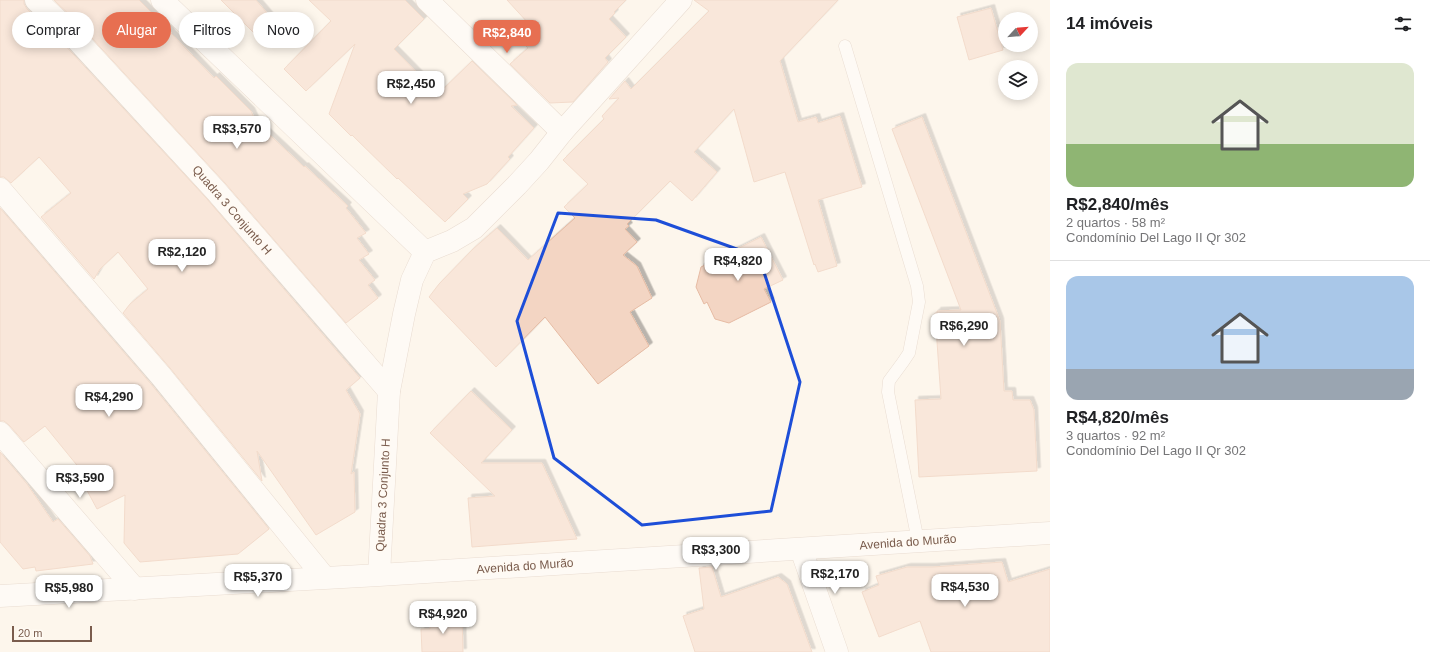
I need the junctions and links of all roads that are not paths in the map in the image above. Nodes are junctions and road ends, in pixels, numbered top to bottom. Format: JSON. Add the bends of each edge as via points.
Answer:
{"nodes":[{"id":1,"x":36,"y":0,"type":"edge"},
{"id":2,"x":162,"y":0,"type":"edge"},
{"id":3,"x":427,"y":0,"type":"edge"},
{"id":4,"x":681,"y":0,"type":"edge"},
{"id":5,"x":845,"y":46,"type":"dead end"},
{"id":6,"x":562,"y":132,"type":"junction"},
{"id":7,"x":0,"y":189,"type":"edge"},
{"id":8,"x":425,"y":252,"type":"junction"},
{"id":9,"x":389,"y":391,"type":"junction"},
{"id":10,"x":0,"y":433,"type":"edge"},
{"id":11,"x":1050,"y":532,"type":"edge"},
{"id":12,"x":918,"y":541,"type":"junction"},
{"id":13,"x":801,"y":548,"type":"junction"},
{"id":14,"x":379,"y":575,"type":"junction"},
{"id":15,"x":324,"y":577,"type":"junction"},
{"id":16,"x":135,"y":588,"type":"junction"},
{"id":17,"x":0,"y":596,"type":"edge"},
{"id":18,"x":837,"y":652,"type":"edge"}],
"edges":[{"from":1,"to":9,"type":"street","name":"Quadra 3 Conjunto H","via":[[70,32],[216,191]]},
{"from":2,"to":8,"type":"street"},
{"from":3,"to":6,"type":"street"},
{"from":4,"to":6,"type":"street"},
{"from":5,"to":12,"type":"lane","via":[[917,286],[919,302],[909,353],[889,382],[888,392]]},
{"from":6,"to":8,"type":"street","via":[[539,161],[474,228]]},
{"from":7,"to":15,"type":"street","via":[[161,376]]},
{"from":8,"to":9,"type":"street","name":"Quadra 3 Conjunto H","via":[[412,280]]},
{"from":9,"to":14,"type":"street","name":"Quadra 3 Conjunto H"},
{"from":10,"to":16,"type":"street"},
{"from":11,"to":12,"type":"street","name":"Avenida do Murão"},
{"from":12,"to":13,"type":"street","name":"Avenida do Murão"},
{"from":13,"to":14,"type":"street","name":"Avenida do Murão"},
{"from":13,"to":18,"type":"street"},
{"from":14,"to":15,"type":"street","name":"Avenida do Murão"},
{"from":15,"to":16,"type":"street","name":"Avenida do Murão"},
{"from":16,"to":17,"type":"street","name":"Avenida do Murão"}]}
